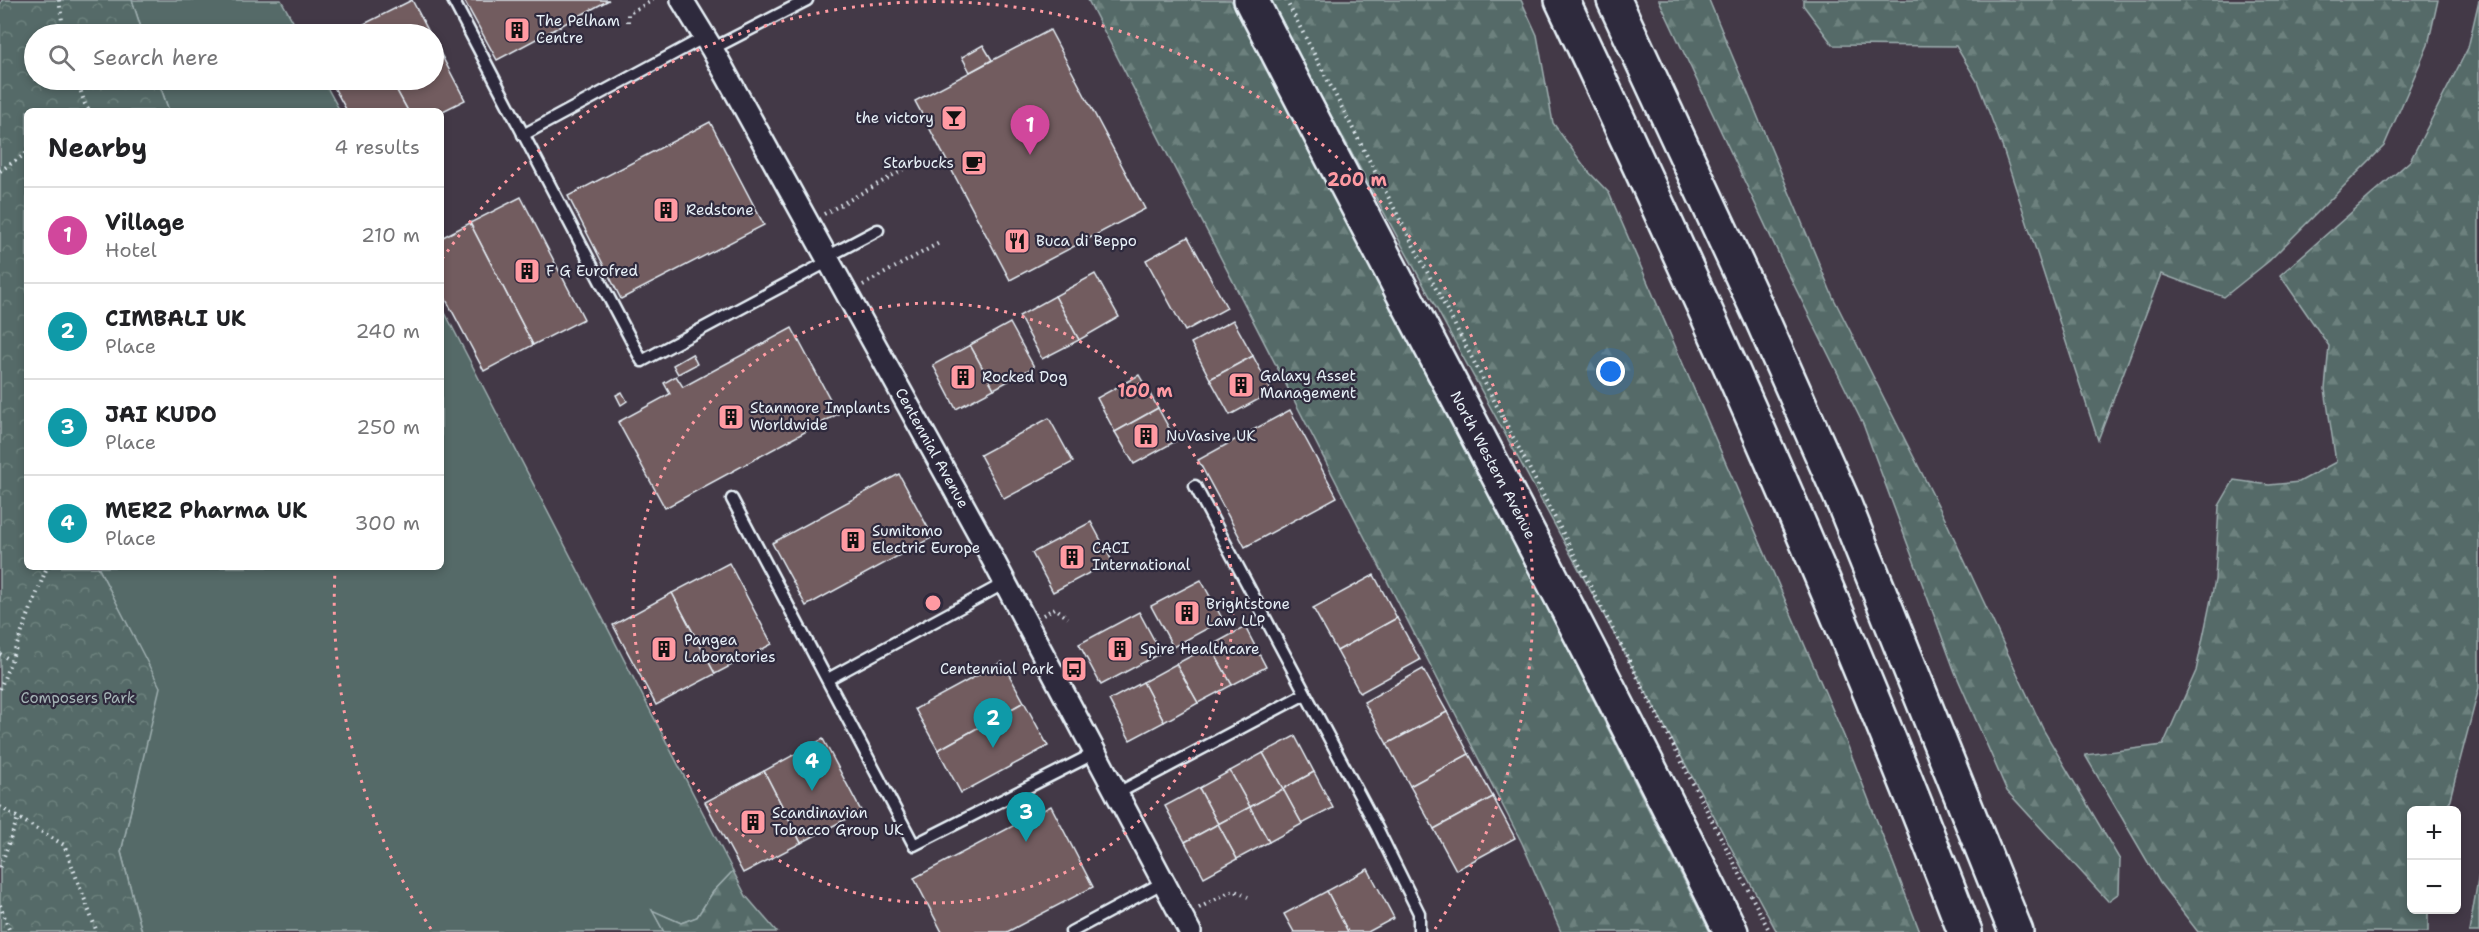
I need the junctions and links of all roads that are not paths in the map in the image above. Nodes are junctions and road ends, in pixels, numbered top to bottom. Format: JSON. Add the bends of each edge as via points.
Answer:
{"nodes":[{"id":1,"x":453,"y":0,"type":"edge"},
{"id":2,"x":682,"y":0,"type":"edge"},
{"id":3,"x":807,"y":0,"type":"edge"},
{"id":4,"x":1251,"y":0,"type":"edge"},
{"id":5,"x":1562,"y":0,"type":"edge"},
{"id":6,"x":1614,"y":0,"type":"edge"},
{"id":7,"x":708,"y":43,"type":"junction"},
{"id":8,"x":523,"y":135,"type":"junction"},
{"id":9,"x":878,"y":230,"type":"dead end"},
{"id":10,"x":828,"y":259,"type":"junction"},
{"id":11,"x":1195,"y":486,"type":"dead end"},
{"id":12,"x":732,"y":499,"type":"dead end"},
{"id":13,"x":1005,"y":583,"type":"junction"},
{"id":14,"x":828,"y":679,"type":"junction"},
{"id":15,"x":1305,"y":694,"type":"junction"},
{"id":16,"x":1095,"y":753,"type":"junction"},
{"id":17,"x":1116,"y":794,"type":"junction"},
{"id":18,"x":1164,"y":882,"type":"junction"},
{"id":19,"x":1186,"y":924,"type":"edge"},
{"id":20,"x":1071,"y":932,"type":"edge"},
{"id":21,"x":1419,"y":932,"type":"edge"},
{"id":22,"x":1731,"y":932,"type":"edge"},
{"id":23,"x":1965,"y":932,"type":"edge"},
{"id":24,"x":2016,"y":932,"type":"edge"}],
"edges":[{"from":1,"to":8,"type":"lane"},
{"from":2,"to":7,"type":"street","name":"Centennial Avenue"},
{"from":3,"to":7,"type":"lane"},
{"from":4,"to":22,"type":"highway","name":"North Western Avenue","via":[[1630,725]]},
{"from":5,"to":23,"type":"highway","via":[[1795,513]]},
{"from":6,"to":24,"type":"highway","via":[[1844,504]]},
{"from":7,"to":8,"type":"lane"},
{"from":7,"to":10,"type":"street","name":"Centennial Avenue"},
{"from":8,"to":10,"type":"lane","via":[[642,361]]},
{"from":9,"to":10,"type":"lane"},
{"from":10,"to":13,"type":"street","name":"Centennial Avenue"},
{"from":11,"to":15,"type":"lane"},
{"from":12,"to":14,"type":"lane"},
{"from":13,"to":14,"type":"lane"},
{"from":13,"to":16,"type":"street","name":"Centennial Avenue"},
{"from":14,"to":16,"type":"lane","via":[[914,845]]},
{"from":15,"to":17,"type":"lane"},
{"from":15,"to":21,"type":"lane","via":[[1419,913]]},
{"from":16,"to":17,"type":"street","name":"Centennial Avenue"},
{"from":17,"to":18,"type":"street","name":"Centennial Avenue"},
{"from":18,"to":19,"type":"street","name":"Centennial Avenue"},
{"from":18,"to":20,"type":"lane"}]}
